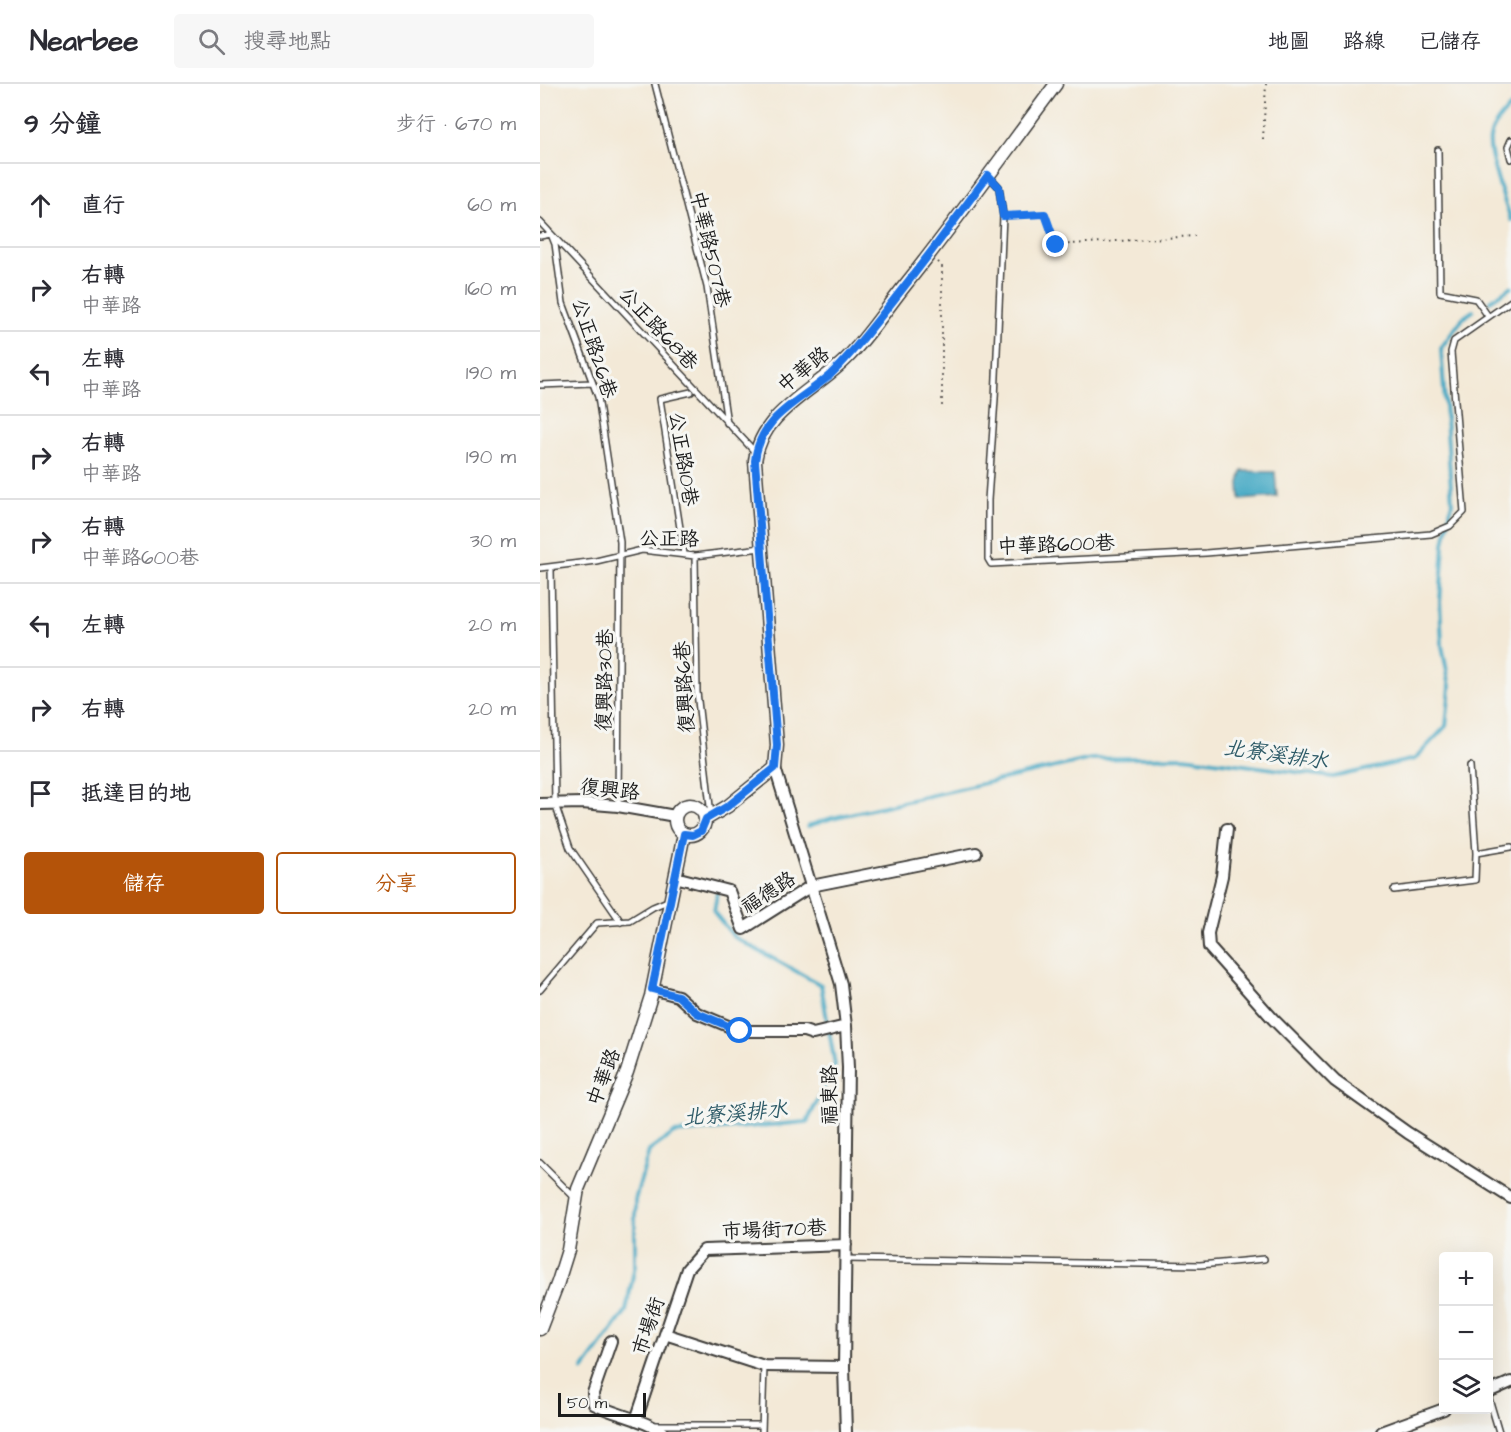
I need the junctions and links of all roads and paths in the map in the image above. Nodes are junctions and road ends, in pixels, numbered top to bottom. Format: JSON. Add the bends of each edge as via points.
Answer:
{"nodes":[{"id":1,"x":655,"y":84,"type":"edge"},
{"id":2,"x":1056,"y":84,"type":"edge"},
{"id":3,"x":1266,"y":84,"type":"edge"},
{"id":4,"x":1263,"y":139,"type":"dead end"},
{"id":5,"x":1511,"y":140,"type":"edge"},
{"id":6,"x":1438,"y":150,"type":"dead end"},
{"id":7,"x":1511,"y":159,"type":"edge"},
{"id":8,"x":988,"y":175,"type":"junction"},
{"id":9,"x":1003,"y":216,"type":"junction"},
{"id":10,"x":540,"y":222,"type":"edge"},
{"id":11,"x":551,"y":234,"type":"junction"},
{"id":12,"x":540,"y":236,"type":"edge"},
{"id":13,"x":1195,"y":236,"type":"dead end"},
{"id":14,"x":930,"y":254,"type":"junction"},
{"id":15,"x":1511,"y":301,"type":"edge"},
{"id":16,"x":1488,"y":316,"type":"junction"},
{"id":17,"x":592,"y":383,"type":"junction"},
{"id":18,"x":540,"y":385,"type":"edge"},
{"id":19,"x":691,"y":392,"type":"dead end"},
{"id":20,"x":942,"y":406,"type":"dead end"},
{"id":21,"x":727,"y":423,"type":"junction"},
{"id":22,"x":756,"y":453,"type":"junction"},
{"id":23,"x":762,"y":548,"type":"junction"},
{"id":24,"x":621,"y":554,"type":"junction"},
{"id":25,"x":684,"y":554,"type":"junction"},
{"id":26,"x":695,"y":556,"type":"junction"},
{"id":27,"x":540,"y":568,"type":"edge"},
{"id":28,"x":551,"y":568,"type":"junction"},
{"id":29,"x":1470,"y":765,"type":"dead end"},
{"id":30,"x":775,"y":768,"type":"junction"},
{"id":31,"x":540,"y":804,"type":"edge"},
{"id":32,"x":555,"y":804,"type":"junction"},
{"id":33,"x":618,"y":806,"type":"junction"},
{"id":34,"x":675,"y":816,"type":"junction"},
{"id":35,"x":708,"y":818,"type":"junction"},
{"id":36,"x":1227,"y":829,"type":"dead end"},
{"id":37,"x":684,"y":834,"type":"junction"},
{"id":38,"x":1511,"y":847,"type":"edge"},
{"id":39,"x":976,"y":853,"type":"dead end"},
{"id":40,"x":1476,"y":853,"type":"junction"},
{"id":41,"x":675,"y":877,"type":"junction"},
{"id":42,"x":811,"y":886,"type":"junction"},
{"id":43,"x":1394,"y":890,"type":"dead end"},
{"id":44,"x":670,"y":900,"type":"junction"},
{"id":45,"x":621,"y":922,"type":"junction"},
{"id":46,"x":541,"y":988,"type":"edge"},
{"id":47,"x":652,"y":989,"type":"junction"},
{"id":48,"x":846,"y":1026,"type":"junction"},
{"id":49,"x":540,"y":1163,"type":"edge"},
{"id":50,"x":1511,"y":1198,"type":"edge"},
{"id":51,"x":576,"y":1199,"type":"junction"},
{"id":52,"x":846,"y":1245,"type":"junction"},
{"id":53,"x":704,"y":1250,"type":"joint"},
{"id":54,"x":846,"y":1259,"type":"junction"},
{"id":55,"x":1264,"y":1259,"type":"dead end"},
{"id":56,"x":540,"y":1328,"type":"edge"},
{"id":57,"x":664,"y":1334,"type":"junction"},
{"id":58,"x":610,"y":1341,"type":"dead end"},
{"id":59,"x":764,"y":1366,"type":"junction"},
{"id":60,"x":844,"y":1367,"type":"junction"},
{"id":61,"x":1511,"y":1382,"type":"edge"},
{"id":62,"x":1493,"y":1391,"type":"edge"},
{"id":63,"x":1439,"y":1410,"type":"edge"},
{"id":64,"x":1493,"y":1411,"type":"edge"},
{"id":65,"x":636,"y":1420,"type":"junction"},
{"id":66,"x":652,"y":1425,"type":"junction"},
{"id":67,"x":762,"y":1425,"type":"junction"},
{"id":68,"x":662,"y":1432,"type":"edge"},
{"id":69,"x":762,"y":1432,"type":"edge"},
{"id":70,"x":846,"y":1432,"type":"edge"},
{"id":71,"x":1381,"y":1432,"type":"edge"},
{"id":72,"x":1499,"y":1432,"type":"edge"}],
"edges":[{"from":1,"to":21,"type":"lane","name":"中華路507巷","via":[[707,287]]},
{"from":2,"to":8,"type":"street","name":"中華路"},
{"from":3,"to":4,"type":"path"},
{"from":5,"to":7,"type":"lane"},
{"from":6,"to":16,"type":"lane","via":[[1440,292],[1476,299]]},
{"from":8,"to":9,"type":"lane","name":"中華路600巷","via":[[999,187]]},
{"from":8,"to":14,"type":"street","name":"中華路"},
{"from":9,"to":13,"type":"path","via":[[1045,214],[1056,245]]},
{"from":9,"to":16,"type":"lane","name":"中華路600巷","via":[[988,500],[991,564],[1230,551],[1431,534],[1450,526],[1464,512],[1451,352],[1454,341]]},
{"from":10,"to":11,"type":"lane","name":"公正路68巷"},
{"from":11,"to":12,"type":"lane"},
{"from":11,"to":17,"type":"lane","name":"公正路26巷","via":[[563,303]]},
{"from":11,"to":21,"type":"lane","name":"公正路68巷"},
{"from":14,"to":20,"type":"path","via":[[942,266]]},
{"from":14,"to":22,"type":"street","name":"中華路","via":[[849,357],[788,405],[765,430]]},
{"from":15,"to":16,"type":"lane"},
{"from":17,"to":18,"type":"lane"},
{"from":17,"to":24,"type":"lane","name":"公正路26巷","via":[[598,397]]},
{"from":19,"to":25,"type":"lane","name":"公正路10巷","via":[[660,399]]},
{"from":21,"to":22,"type":"lane","name":"公正路68巷"},
{"from":22,"to":23,"type":"street","name":"中華路"},
{"from":23,"to":26,"type":"lane","name":"公正路"},
{"from":23,"to":30,"type":"street","name":"中華路","via":[[777,745]]},
{"from":24,"to":25,"type":"lane","name":"公正路","via":[[642,550]]},
{"from":24,"to":28,"type":"lane","name":"公正路"},
{"from":24,"to":33,"type":"lane","name":"復興路30巷"},
{"from":25,"to":26,"type":"lane","name":"公正路"},
{"from":26,"to":35,"type":"lane","name":"復興路6巷","via":[[697,692]]},
{"from":27,"to":28,"type":"lane","name":"公正路"},
{"from":28,"to":32,"type":"lane"},
{"from":29,"to":40,"type":"lane"},
{"from":30,"to":35,"type":"street"},
{"from":30,"to":42,"type":"street","name":"福東路"},
{"from":31,"to":32,"type":"street","name":"復興路"},
{"from":32,"to":33,"type":"street","name":"復興路"},
{"from":32,"to":45,"type":"lane","via":[[570,848]]},
{"from":33,"to":34,"type":"street","name":"復興路"},
{"from":34,"to":35,"type":"street","via":[[682,807],[694,806]]},
{"from":34,"to":37,"type":"street","via":[[676,826]]},
{"from":35,"to":37,"type":"street","via":[[701,831]]},
{"from":36,"to":50,"type":"street","via":[[1222,876],[1208,933],[1209,947],[1335,1081]]},
{"from":37,"to":41,"type":"street","name":"中華路"},
{"from":38,"to":40,"type":"lane"},
{"from":39,"to":42,"type":"street","name":"福德路"},
{"from":40,"to":43,"type":"lane","via":[[1475,880]]},
{"from":41,"to":42,"type":"street","name":"福德路","via":[[729,891],[743,929]]},
{"from":41,"to":44,"type":"street","name":"中華路"},
{"from":42,"to":48,"type":"street","name":"福東路","via":[[841,984]]},
{"from":44,"to":45,"type":"lane"},
{"from":44,"to":47,"type":"street","name":"中華路"},
{"from":45,"to":46,"type":"lane","via":[[597,923]]},
{"from":47,"to":48,"type":"street","via":[[678,996],[697,1013],[740,1031],[804,1030],[813,1034]]},
{"from":47,"to":51,"type":"street","name":"中華路","via":[[627,1072]]},
{"from":48,"to":52,"type":"street","name":"福東路"},
{"from":49,"to":51,"type":"lane"},
{"from":51,"to":56,"type":"street","name":"中華路","via":[[568,1250]]},
{"from":52,"to":53,"type":"street","name":"市場街70巷"},
{"from":52,"to":54,"type":"street","name":"福東路"},
{"from":53,"to":57,"type":"street","name":"市場街","via":[[687,1269]]},
{"from":54,"to":55,"type":"lane","via":[[1200,1265]]},
{"from":54,"to":60,"type":"street","name":"福東路"},
{"from":57,"to":59,"type":"street"},
{"from":57,"to":65,"type":"street","name":"市場街"},
{"from":58,"to":65,"type":"street","name":"市場街","via":[[593,1393],[594,1404]]},
{"from":59,"to":60,"type":"street"},
{"from":59,"to":67,"type":"lane"},
{"from":60,"to":70,"type":"street","name":"福東路"},
{"from":61,"to":62,"type":"street"},
{"from":63,"to":71,"type":"street"},
{"from":64,"to":72,"type":"lane"},
{"from":65,"to":66,"type":"street","name":"市場街"},
{"from":66,"to":67,"type":"lane","name":"市場街"},
{"from":66,"to":68,"type":"street","name":"市場街"},
{"from":67,"to":69,"type":"lane"}]}
